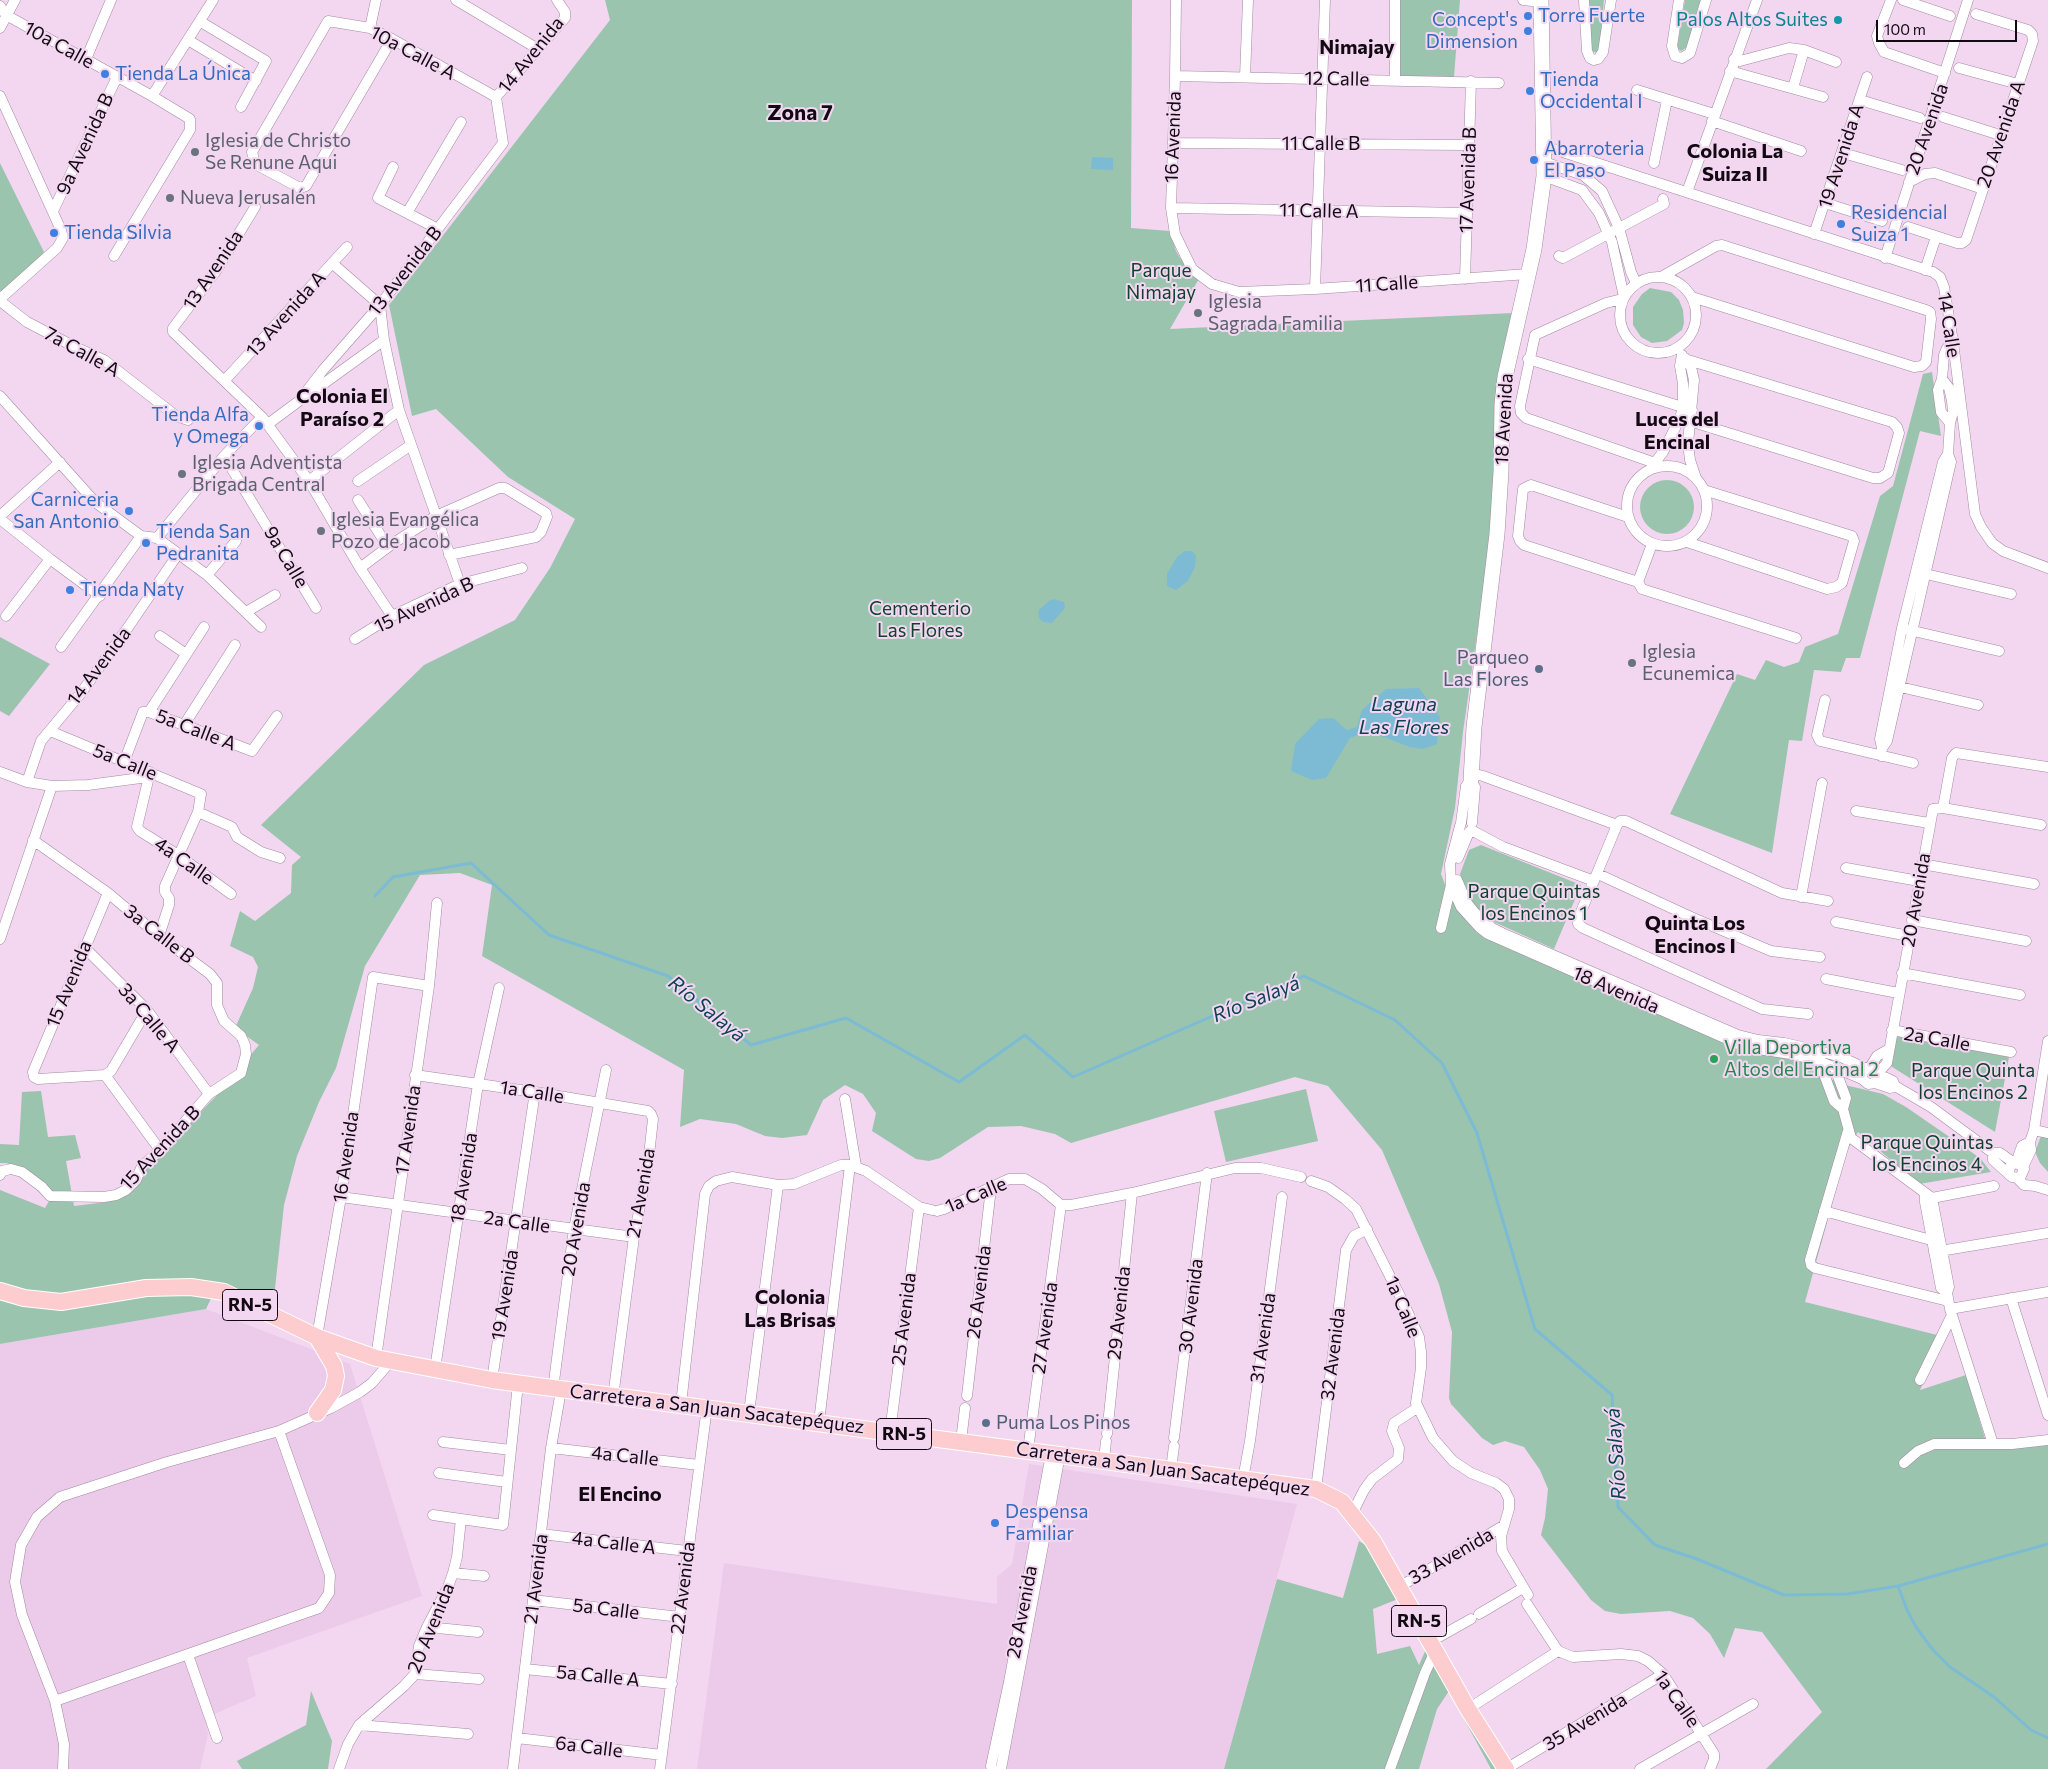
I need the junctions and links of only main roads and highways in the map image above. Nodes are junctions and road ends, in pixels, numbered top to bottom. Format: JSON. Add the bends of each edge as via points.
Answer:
{"nodes":[{"id":1,"x":0,"y":1291,"type":"edge"},
{"id":2,"x":317,"y":1337,"type":"junction"},
{"id":3,"x":316,"y":1414,"type":"road end"},
{"id":4,"x":1506,"y":1769,"type":"edge"}],
"edges":[{"from":1,"to":2,"type":"main road","name":"Carretera a San Juan Sacatepéquez","number":"RN-5","via":[[24,1298],[62,1302],[146,1288],[191,1287],[224,1292]]},
{"from":2,"to":3,"type":"main road","via":[[334,1366],[336,1376],[333,1390]]},
{"from":2,"to":4,"type":"main road","name":"Carretera a San Juan Sacatepéquez","number":"RN-5","via":[[384,1360],[518,1384],[1028,1450],[1054,1460],[1104,1460],[1316,1489],[1336,1499],[1352,1514],[1378,1548],[1468,1709]]}]}
